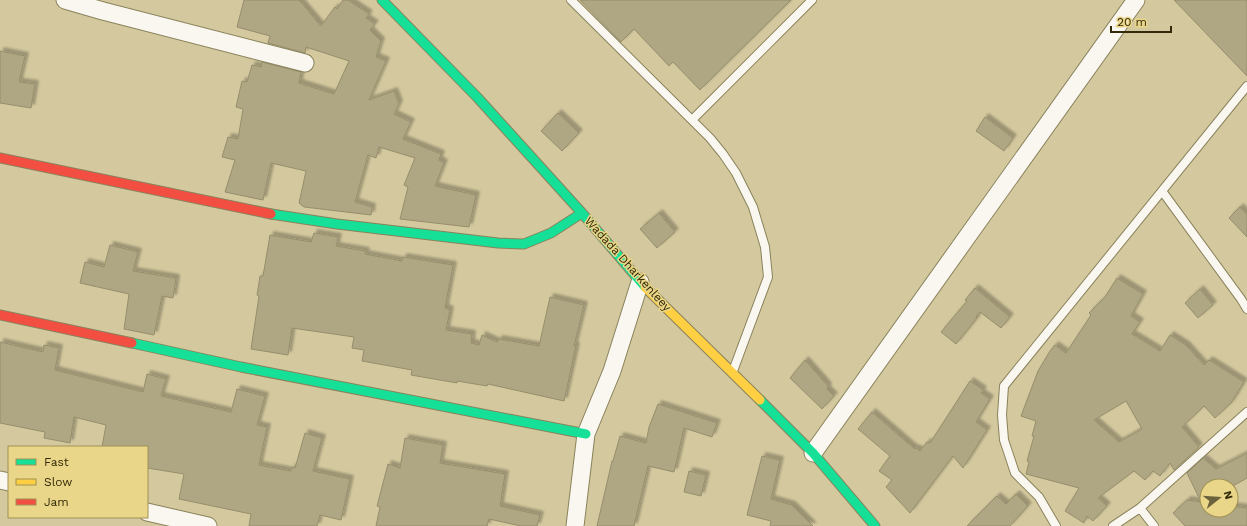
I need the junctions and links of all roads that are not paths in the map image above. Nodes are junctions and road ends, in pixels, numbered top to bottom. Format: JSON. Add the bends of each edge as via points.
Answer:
{"nodes":[{"id":1,"x":65,"y":0,"type":"edge"},
{"id":2,"x":382,"y":0,"type":"edge"},
{"id":3,"x":571,"y":0,"type":"edge"},
{"id":4,"x":812,"y":0,"type":"edge"},
{"id":5,"x":1136,"y":0,"type":"edge"},
{"id":6,"x":305,"y":63,"type":"dead end"},
{"id":7,"x":1247,"y":86,"type":"edge"},
{"id":8,"x":692,"y":120,"type":"junction"},
{"id":9,"x":0,"y":158,"type":"edge"},
{"id":10,"x":1162,"y":192,"type":"junction"},
{"id":11,"x":582,"y":213,"type":"junction"},
{"id":12,"x":640,"y":282,"type":"junction"},
{"id":13,"x":1247,"y":309,"type":"edge"},
{"id":14,"x":0,"y":315,"type":"edge"},
{"id":15,"x":732,"y":373,"type":"junction"},
{"id":16,"x":1247,"y":412,"type":"edge"},
{"id":17,"x":586,"y":434,"type":"junction"},
{"id":18,"x":813,"y":453,"type":"junction"},
{"id":19,"x":1140,"y":508,"type":"junction"},
{"id":20,"x":148,"y":512,"type":"edge"},
{"id":21,"x":208,"y":526,"type":"edge"},
{"id":22,"x":575,"y":526,"type":"edge"},
{"id":23,"x":875,"y":526,"type":"edge"},
{"id":24,"x":1056,"y":526,"type":"edge"},
{"id":25,"x":1113,"y":526,"type":"edge"},
{"id":26,"x":1154,"y":526,"type":"edge"}],
"edges":[{"from":1,"to":6,"type":"street"},
{"from":2,"to":11,"type":"street","name":"Wadada Dharkenleey","via":[[477,97]]},
{"from":3,"to":8,"type":"lane"},
{"from":4,"to":8,"type":"lane"},
{"from":5,"to":18,"type":"street"},
{"from":7,"to":10,"type":"lane"},
{"from":8,"to":15,"type":"lane","via":[[724,154],[736,173],[752,207],[765,247],[768,277]]},
{"from":9,"to":11,"type":"street","via":[[269,214],[498,243],[524,244],[551,233]]},
{"from":10,"to":13,"type":"lane"},
{"from":10,"to":24,"type":"lane","via":[[1004,386],[1004,440],[1015,473],[1039,497]]},
{"from":11,"to":12,"type":"street","name":"Wadada Dharkenleey"},
{"from":12,"to":15,"type":"street","name":"Wadada Dharkenleey"},
{"from":12,"to":17,"type":"street","via":[[612,371]]},
{"from":14,"to":17,"type":"street","via":[[241,368]]},
{"from":15,"to":18,"type":"street","name":"Wadada Dharkenleey"},
{"from":16,"to":19,"type":"lane"},
{"from":17,"to":22,"type":"street"},
{"from":18,"to":23,"type":"street","name":"Wadada Dharkenleey"},
{"from":19,"to":25,"type":"lane"},
{"from":19,"to":26,"type":"lane"},
{"from":20,"to":21,"type":"street"}]}
